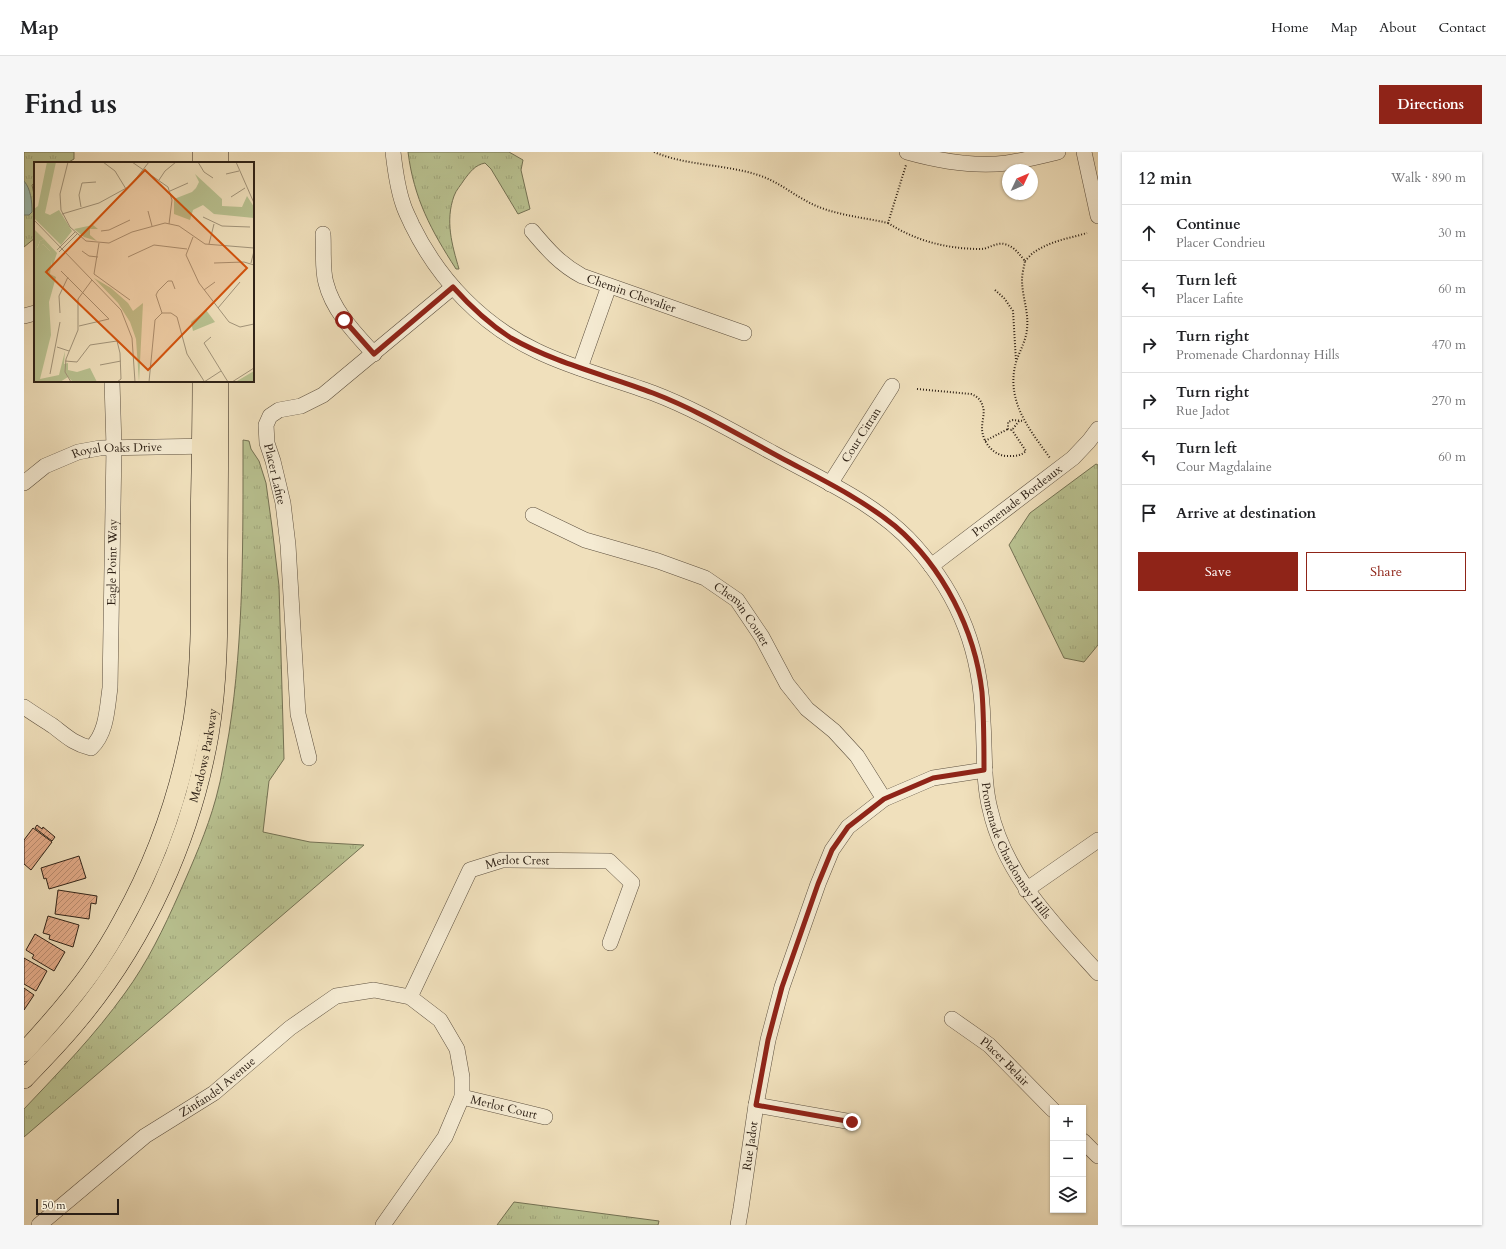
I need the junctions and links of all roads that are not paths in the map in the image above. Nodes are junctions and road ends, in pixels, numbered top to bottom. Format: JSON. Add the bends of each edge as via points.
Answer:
{"nodes":[{"id":1,"x":393,"y":152,"type":"edge"},
{"id":2,"x":1058,"y":152,"type":"edge"},
{"id":3,"x":1084,"y":152,"type":"edge"},
{"id":4,"x":907,"y":158,"type":"edge"},
{"id":5,"x":1097,"y":213,"type":"edge"},
{"id":6,"x":532,"y":231,"type":"dead end"},
{"id":7,"x":323,"y":234,"type":"dead end"},
{"id":8,"x":609,"y":286,"type":"junction"},
{"id":9,"x":453,"y":287,"type":"junction"},
{"id":10,"x":34,"y":313,"type":"edge"},
{"id":11,"x":24,"y":316,"type":"edge"},
{"id":12,"x":744,"y":333,"type":"dead end"},
{"id":13,"x":374,"y":354,"type":"junction"},
{"id":14,"x":580,"y":368,"type":"junction"},
{"id":15,"x":112,"y":382,"type":"edge"},
{"id":16,"x":202,"y":382,"type":"edge"},
{"id":17,"x":219,"y":382,"type":"edge"},
{"id":18,"x":892,"y":386,"type":"dead end"},
{"id":19,"x":1098,"y":430,"type":"edge"},
{"id":20,"x":210,"y":446,"type":"junction"},
{"id":21,"x":114,"y":447,"type":"junction"},
{"id":22,"x":24,"y":483,"type":"edge"},
{"id":23,"x":830,"y":484,"type":"junction"},
{"id":24,"x":533,"y":515,"type":"dead end"},
{"id":25,"x":931,"y":566,"type":"junction"},
{"id":26,"x":24,"y":707,"type":"edge"},
{"id":27,"x":310,"y":758,"type":"dead end"},
{"id":28,"x":984,"y":770,"type":"junction"},
{"id":29,"x":884,"y":799,"type":"junction"},
{"id":30,"x":1098,"y":840,"type":"edge"},
{"id":31,"x":1026,"y":890,"type":"junction"},
{"id":32,"x":610,"y":943,"type":"dead end"},
{"id":33,"x":1098,"y":973,"type":"edge"},
{"id":34,"x":410,"y":997,"type":"junction"},
{"id":35,"x":952,"y":1020,"type":"dead end"},
{"id":36,"x":24,"y":1052,"type":"edge"},
{"id":37,"x":24,"y":1079,"type":"edge"},
{"id":38,"x":462,"y":1097,"type":"junction"},
{"id":39,"x":756,"y":1105,"type":"junction"},
{"id":40,"x":1050,"y":1107,"type":"edge"},
{"id":41,"x":545,"y":1117,"type":"dead end"},
{"id":42,"x":852,"y":1122,"type":"dead end"},
{"id":43,"x":1084,"y":1141,"type":"edge"},
{"id":44,"x":1098,"y":1156,"type":"edge"},
{"id":45,"x":39,"y":1225,"type":"edge"},
{"id":46,"x":383,"y":1225,"type":"edge"},
{"id":47,"x":738,"y":1225,"type":"edge"}],
"edges":[{"from":1,"to":9,"type":"street","name":"Promenade Chardonnay Hills","via":[[403,205],[422,245]]},
{"from":2,"to":4,"type":"street","via":[[1006,163]]},
{"from":3,"to":5,"type":"street"},
{"from":6,"to":8,"type":"street","name":"Chemin Chevalier","via":[[567,267],[582,276]]},
{"from":7,"to":13,"type":"street","via":[[325,282],[333,303],[344,320]]},
{"from":8,"to":12,"type":"street","name":"Chemin Chevalier"},
{"from":8,"to":14,"type":"street"},
{"from":9,"to":13,"type":"street","name":"Placer Lafite"},
{"from":9,"to":14,"type":"street","name":"Promenade Chardonnay Hills","via":[[485,319],[511,337],[539,352]]},
{"from":10,"to":11,"type":"street"},
{"from":13,"to":27,"type":"street","name":"Placer Lafite","via":[[323,395],[301,406],[279,410],[270,416],[266,425],[267,443],[283,503],[298,714]]},
{"from":14,"to":23,"type":"street","name":"Promenade Chardonnay Hills","via":[[653,393],[692,410]]},
{"from":15,"to":21,"type":"street","name":"Eagle Point Way"},
{"from":16,"to":20,"type":"main road","name":"Meadows Parkway"},
{"from":17,"to":20,"type":"main road","name":"Meadows Parkway"},
{"from":18,"to":23,"type":"street","name":"Cour Citran"},
{"from":19,"to":25,"type":"street","name":"Promenade Bordeaux","via":[[1073,458]]},
{"from":20,"to":21,"type":"street","name":"Royal Oaks Drive"},
{"from":20,"to":36,"type":"main road","name":"Meadows Parkway","via":[[198,676],[182,774],[169,819],[142,885],[103,954],[73,996]]},
{"from":20,"to":37,"type":"main road","name":"Meadows Parkway","via":[[218,641],[215,686],[205,758],[178,851],[147,916],[118,965],[78,1020]]},
{"from":21,"to":22,"type":"street","name":"Royal Oaks Drive","via":[[78,452],[45,466]]},
{"from":21,"to":26,"type":"street","name":"Eagle Point Way","via":[[110,688],[104,725],[97,742],[91,748],[75,743]]},
{"from":23,"to":25,"type":"street","name":"Promenade Chardonnay Hills","via":[[896,527]]},
{"from":24,"to":29,"type":"street","name":"Chemin Coutet","via":[[586,540],[705,578],[737,600],[762,637],[787,684],[807,709],[834,731],[858,756]]},
{"from":25,"to":28,"type":"street","name":"Promenade Chardonnay Hills","via":[[948,590],[960,614],[976,660],[982,691]]},
{"from":28,"to":29,"type":"street","name":"Rue Jadot","via":[[933,778]]},
{"from":28,"to":31,"type":"street","name":"Promenade Chardonnay Hills","via":[[990,809],[999,839]]},
{"from":29,"to":39,"type":"street","name":"Rue Jadot","via":[[848,827],[826,864],[782,987],[768,1040]]},
{"from":30,"to":31,"type":"street"},
{"from":31,"to":33,"type":"street","name":"Promenade Chardonnay Hills","via":[[1042,912]]},
{"from":32,"to":34,"type":"street","name":"Merlot Crest","via":[[632,883],[609,861],[502,860],[470,870]]},
{"from":34,"to":38,"type":"street","via":[[440,1020],[457,1049],[462,1077]]},
{"from":34,"to":45,"type":"street","name":"Zinfandel Avenue","via":[[374,990],[336,996],[290,1028],[214,1093],[145,1136]]},
{"from":35,"to":40,"type":"street","name":"Placer Belair","via":[[989,1045]]},
{"from":38,"to":41,"type":"street","name":"Merlot Court"},
{"from":38,"to":46,"type":"street","via":[[445,1137]]},
{"from":39,"to":42,"type":"street"},
{"from":39,"to":47,"type":"street","name":"Rue Jadot"},
{"from":43,"to":44,"type":"street"}]}
